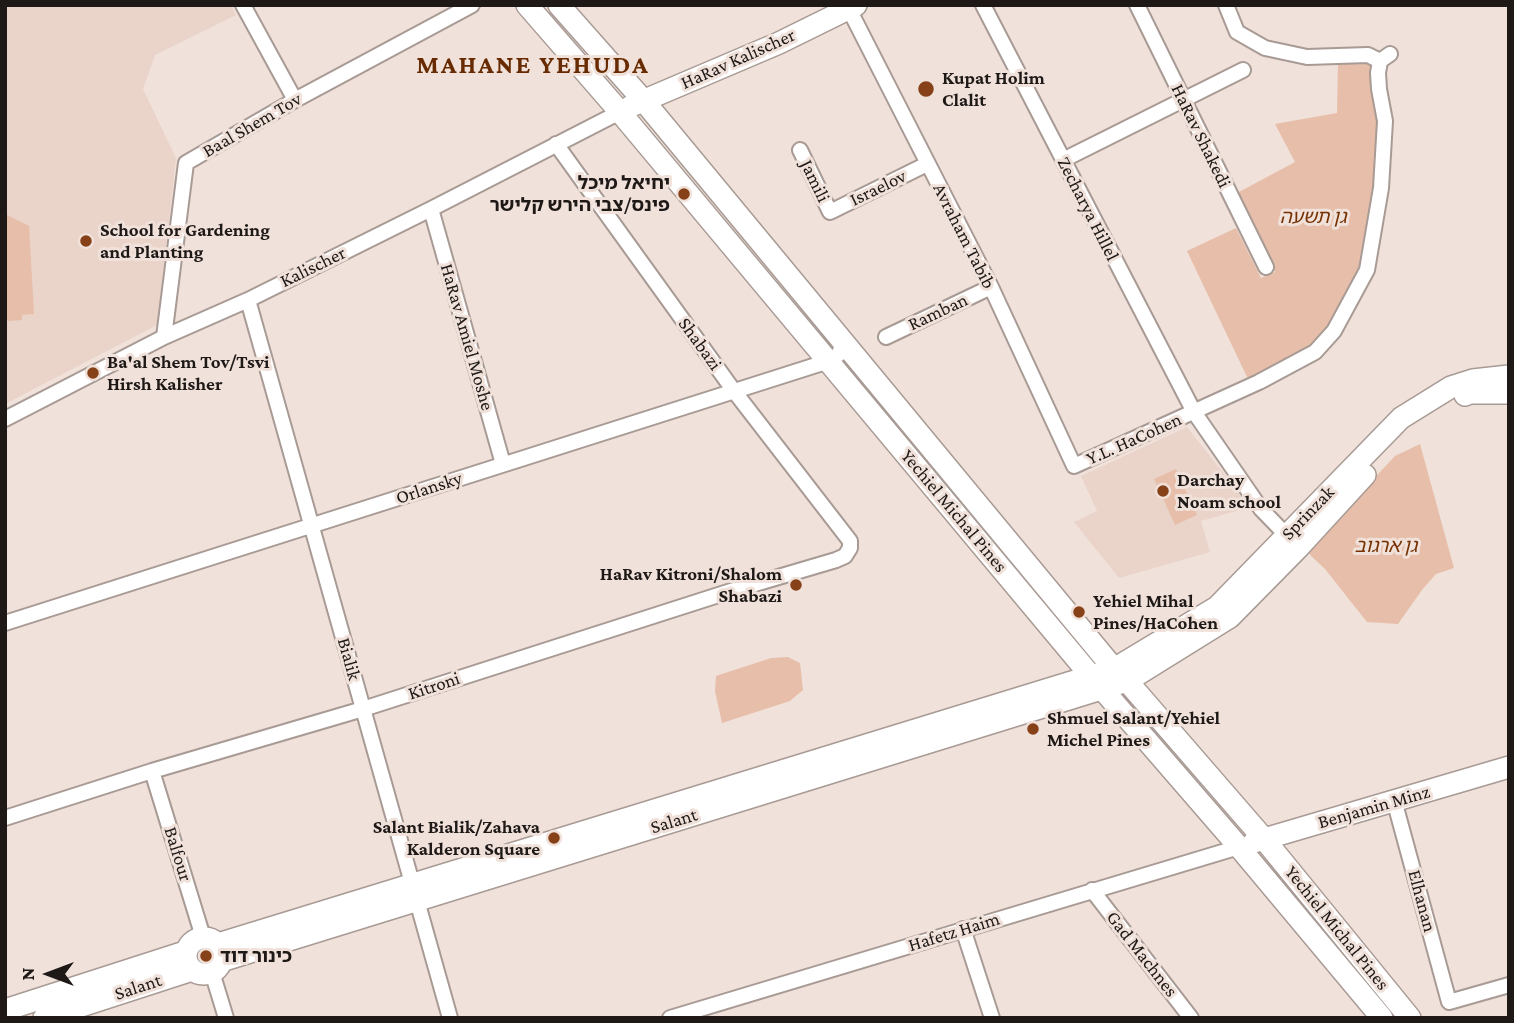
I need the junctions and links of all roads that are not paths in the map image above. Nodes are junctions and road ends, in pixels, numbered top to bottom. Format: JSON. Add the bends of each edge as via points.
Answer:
{"nodes":[{"id":1,"x":243,"y":5,"type":"edge"},
{"id":2,"x":472,"y":5,"type":"edge"},
{"id":3,"x":527,"y":5,"type":"edge"},
{"id":4,"x":559,"y":5,"type":"edge"},
{"id":5,"x":983,"y":5,"type":"edge"},
{"id":6,"x":1137,"y":5,"type":"edge"},
{"id":7,"x":1226,"y":5,"type":"edge"},
{"id":8,"x":852,"y":7,"type":"edge"},
{"id":9,"x":1243,"y":70,"type":"dead end"},
{"id":10,"x":295,"y":100,"type":"junction"},
{"id":11,"x":643,"y":100,"type":"junction"},
{"id":12,"x":1184,"y":100,"type":"junction"},
{"id":13,"x":620,"y":112,"type":"junction"},
{"id":14,"x":556,"y":144,"type":"junction"},
{"id":15,"x":800,"y":150,"type":"dead end"},
{"id":16,"x":1063,"y":160,"type":"junction"},
{"id":17,"x":927,"y":164,"type":"junction"},
{"id":18,"x":431,"y":209,"type":"junction"},
{"id":19,"x":830,"y":212,"type":"joint"},
{"id":20,"x":1266,"y":267,"type":"dead end"},
{"id":21,"x":991,"y":287,"type":"junction"},
{"id":22,"x":248,"y":300,"type":"junction"},
{"id":23,"x":164,"y":337,"type":"junction"},
{"id":24,"x":886,"y":337,"type":"dead end"},
{"id":25,"x":844,"y":343,"type":"junction"},
{"id":26,"x":829,"y":361,"type":"junction"},
{"id":27,"x":1509,"y":376,"type":"edge"},
{"id":28,"x":734,"y":391,"type":"junction"},
{"id":29,"x":1509,"y":393,"type":"edge"},
{"id":30,"x":1194,"y":412,"type":"junction"},
{"id":31,"x":5,"y":419,"type":"edge"},
{"id":32,"x":503,"y":464,"type":"junction"},
{"id":33,"x":1074,"y":466,"type":"joint"},
{"id":34,"x":312,"y":525,"type":"junction"},
{"id":35,"x":850,"y":541,"type":"joint"},
{"id":36,"x":1292,"y":542,"type":"junction"},
{"id":37,"x":5,"y":623,"type":"edge"},
{"id":38,"x":1151,"y":666,"type":"junction"},
{"id":39,"x":1121,"y":675,"type":"junction"},
{"id":40,"x":1097,"y":682,"type":"junction"},
{"id":41,"x":1147,"y":705,"type":"junction"},
{"id":42,"x":363,"y":709,"type":"junction"},
{"id":43,"x":1509,"y":766,"type":"edge"},
{"id":44,"x":152,"y":771,"type":"junction"},
{"id":45,"x":1395,"y":800,"type":"junction"},
{"id":46,"x":5,"y":818,"type":"edge"},
{"id":47,"x":1294,"y":830,"type":"junction"},
{"id":48,"x":1264,"y":839,"type":"junction"},
{"id":49,"x":1239,"y":847,"type":"junction"},
{"id":50,"x":1287,"y":867,"type":"junction"},
{"id":51,"x":1092,"y":891,"type":"junction"},
{"id":52,"x":415,"y":892,"type":"junction"},
{"id":53,"x":963,"y":929,"type":"junction"},
{"id":54,"x":205,"y":956,"type":"junction"},
{"id":55,"x":1509,"y":985,"type":"edge"},
{"id":56,"x":5,"y":1010,"type":"edge"},
{"id":57,"x":694,"y":1014,"type":"edge"},
{"id":58,"x":44,"y":1018,"type":"edge"},
{"id":59,"x":226,"y":1018,"type":"edge"},
{"id":60,"x":450,"y":1018,"type":"edge"},
{"id":61,"x":670,"y":1018,"type":"edge"},
{"id":62,"x":992,"y":1018,"type":"edge"},
{"id":63,"x":1191,"y":1018,"type":"edge"},
{"id":64,"x":1382,"y":1018,"type":"edge"},
{"id":65,"x":1410,"y":1018,"type":"edge"}],
"edges":[{"from":1,"to":10,"type":"street"},
{"from":2,"to":10,"type":"street","name":"Baal Shem Tov"},
{"from":3,"to":13,"type":"street","name":"Yechiel Michal Pines"},
{"from":4,"to":11,"type":"street","name":"Yechiel Michal Pines"},
{"from":5,"to":16,"type":"street","name":"Zecharya Hillel"},
{"from":6,"to":12,"type":"street","name":"HaRav Shakedi"},
{"from":7,"to":30,"type":"street","name":"Y.L. HaCohen","via":[[1237,32],[1265,48],[1307,57],[1385,57],[1379,89],[1385,121],[1381,188],[1367,270],[1334,331],[1315,352]]},
{"from":8,"to":11,"type":"street","name":"HaRav Kalischer"},
{"from":8,"to":17,"type":"street","name":"Avraham Tabib"},
{"from":9,"to":12,"type":"street"},
{"from":10,"to":23,"type":"street","name":"Baal Shem Tov","via":[[186,163]]},
{"from":11,"to":13,"type":"street","name":"HaRav Kalischer"},
{"from":11,"to":25,"type":"street","name":"Yechiel Michal Pines"},
{"from":12,"to":16,"type":"street"},
{"from":12,"to":20,"type":"street","name":"HaRav Shakedi"},
{"from":13,"to":14,"type":"street","name":"Kalischer"},
{"from":13,"to":26,"type":"street","name":"Yechiel Michal Pines"},
{"from":14,"to":18,"type":"street","name":"Kalischer"},
{"from":14,"to":28,"type":"street","name":"Shabazi"},
{"from":15,"to":19,"type":"street","name":"Jamili"},
{"from":16,"to":30,"type":"street","name":"Zecharya Hillel"},
{"from":17,"to":19,"type":"street","name":"Israelov"},
{"from":17,"to":21,"type":"street","name":"Avraham Tabib"},
{"from":18,"to":22,"type":"street","name":"Kalischer"},
{"from":18,"to":32,"type":"street","name":"HaRav Amiel Moshe"},
{"from":21,"to":24,"type":"street","name":"Ramban"},
{"from":21,"to":33,"type":"street","name":"Avraham Tabib"},
{"from":22,"to":23,"type":"street","name":"Kalischer"},
{"from":22,"to":34,"type":"street","name":"Bialik"},
{"from":23,"to":31,"type":"street","name":"Kalischer"},
{"from":25,"to":26,"type":"street"},
{"from":25,"to":39,"type":"street","name":"Yechiel Michal Pines"},
{"from":26,"to":28,"type":"street","name":"Orlansky"},
{"from":26,"to":40,"type":"street","name":"Yechiel Michal Pines"},
{"from":27,"to":36,"type":"street","name":"Sprinzak","via":[[1451,387],[1401,418]]},
{"from":28,"to":32,"type":"street","name":"Orlansky"},
{"from":28,"to":35,"type":"street","name":"Shabazi"},
{"from":29,"to":36,"type":"street","name":"Sprinzak","via":[[1469,393],[1407,429]]},
{"from":30,"to":33,"type":"street","name":"Y.L. HaCohen"},
{"from":30,"to":36,"type":"street","name":"Zecharya Hillel","via":[[1261,509]]},
{"from":32,"to":34,"type":"street","name":"Orlansky"},
{"from":34,"to":37,"type":"street","name":"Orlansky"},
{"from":34,"to":42,"type":"street","name":"Bialik"},
{"from":35,"to":42,"type":"street","name":"Kitroni","via":[[845,556],[836,561]]},
{"from":36,"to":38,"type":"street","name":"Sprinzak","via":[[1230,617]]},
{"from":36,"to":39,"type":"street","name":"Sprinzak","via":[[1217,607]]},
{"from":38,"to":39,"type":"street","name":"Sprinzak"},
{"from":38,"to":41,"type":"street","via":[[1143,676]]},
{"from":39,"to":40,"type":"street","name":"Salant"},
{"from":39,"to":41,"type":"street","name":"Yechiel Michal Pines"},
{"from":40,"to":49,"type":"street","name":"Yechiel Michal Pines"},
{"from":40,"to":52,"type":"street","name":"Salant"},
{"from":41,"to":48,"type":"street","name":"Yechiel Michal Pines"},
{"from":42,"to":44,"type":"street","name":"Kitroni"},
{"from":42,"to":52,"type":"street","name":"Bialik"},
{"from":43,"to":45,"type":"street","name":"Benjamin Minz"},
{"from":44,"to":46,"type":"street","name":"Kitroni"},
{"from":44,"to":54,"type":"street","name":"Balfour"},
{"from":45,"to":47,"type":"street","name":"Benjamin Minz"},
{"from":45,"to":55,"type":"street","name":"Elhanan","via":[[1449,1002]]},
{"from":47,"to":48,"type":"street","name":"Benjamin Minz"},
{"from":47,"to":50,"type":"street","via":[[1286,845]]},
{"from":48,"to":49,"type":"street","name":"Benjamin Minz"},
{"from":48,"to":50,"type":"street","name":"Yechiel Michal Pines"},
{"from":49,"to":51,"type":"street","name":"Hafetz Haim"},
{"from":49,"to":64,"type":"street","name":"Yechiel Michal Pines"},
{"from":50,"to":65,"type":"street","name":"Yechiel Michal Pines"},
{"from":51,"to":53,"type":"street","name":"Hafetz Haim"},
{"from":51,"to":63,"type":"street","name":"Gad Machnes"},
{"from":52,"to":54,"type":"street","name":"Salant"},
{"from":52,"to":60,"type":"street","name":"Bialik"},
{"from":53,"to":57,"type":"street","name":"Hafetz Haim"},
{"from":53,"to":62,"type":"street"},
{"from":54,"to":56,"type":"street","name":"Salant"},
{"from":54,"to":58,"type":"street","name":"Salant"},
{"from":54,"to":59,"type":"street","name":"Balfour"},
{"from":57,"to":61,"type":"street","name":"Hafetz Haim"}]}
